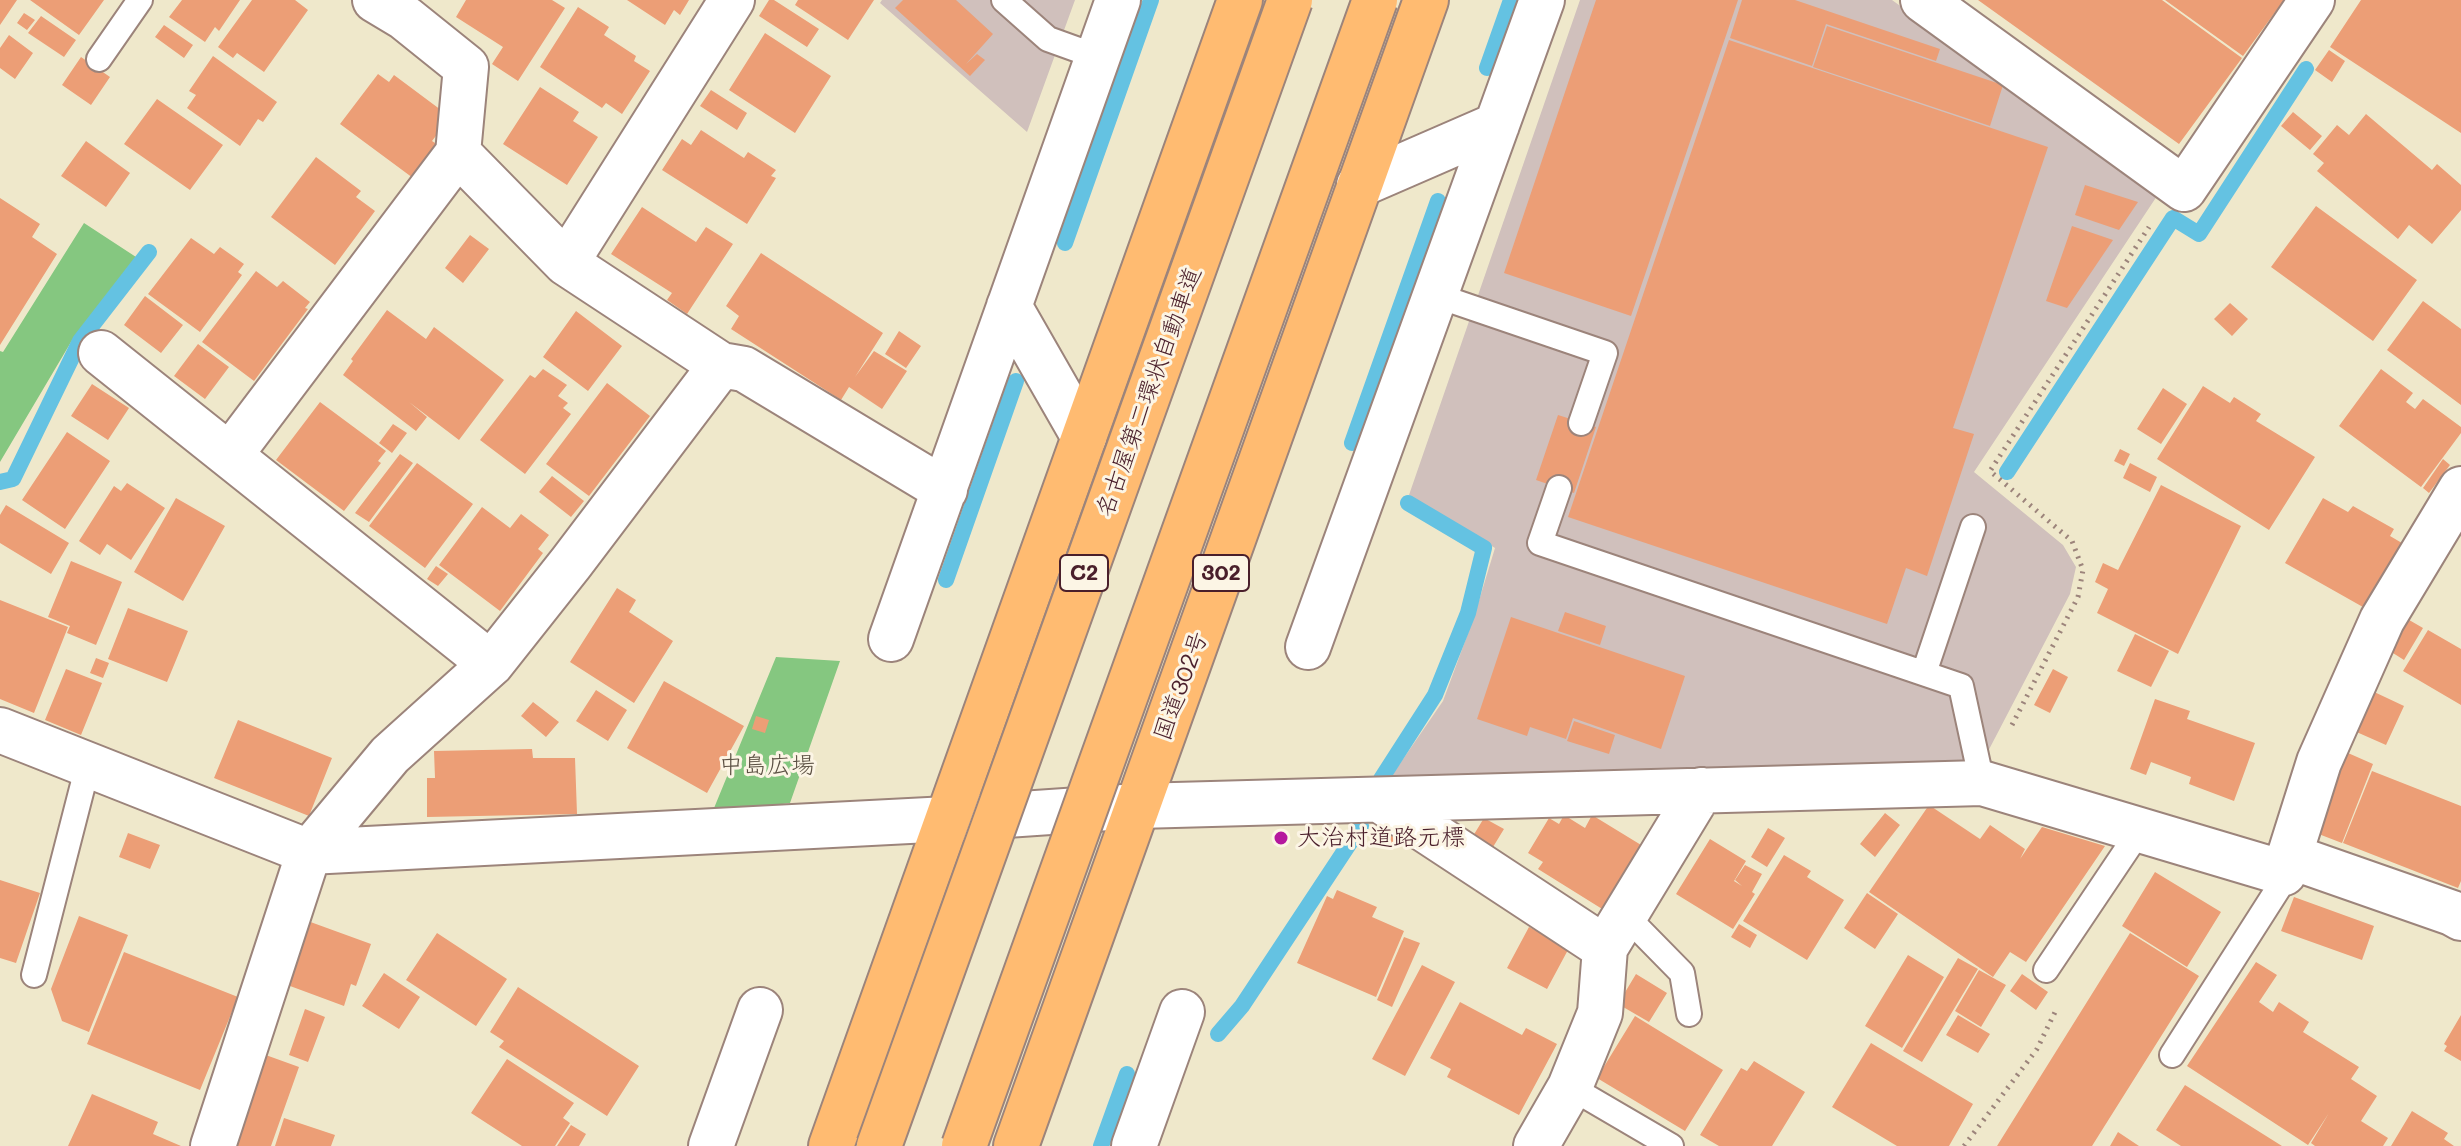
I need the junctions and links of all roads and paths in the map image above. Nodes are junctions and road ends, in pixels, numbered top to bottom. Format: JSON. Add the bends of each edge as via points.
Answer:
{"nodes":[{"id":1,"x":140,"y":0,"type":"edge"},
{"id":2,"x":732,"y":0,"type":"edge"},
{"id":3,"x":1004,"y":0,"type":"edge"},
{"id":4,"x":1118,"y":0,"type":"edge"},
{"id":5,"x":1240,"y":0,"type":"edge"},
{"id":6,"x":1290,"y":0,"type":"edge"},
{"id":7,"x":1375,"y":0,"type":"edge"},
{"id":8,"x":1426,"y":0,"type":"edge"},
{"id":9,"x":1542,"y":0,"type":"edge"},
{"id":10,"x":1923,"y":0,"type":"edge"},
{"id":11,"x":2312,"y":0,"type":"edge"},
{"id":12,"x":399,"y":6,"type":"edge"},
{"id":13,"x":1098,"y":57,"type":"junction"},
{"id":14,"x":99,"y":59,"type":"dead end"},
{"id":15,"x":1497,"y":125,"type":"junction"},
{"id":16,"x":458,"y":153,"type":"junction"},
{"id":17,"x":2178,"y":183,"type":"junction"},
{"id":18,"x":1359,"y":185,"type":"junction"},
{"id":19,"x":566,"y":263,"type":"junction"},
{"id":20,"x":1435,"y":295,"type":"junction"},
{"id":21,"x":1009,"y":306,"type":"junction"},
{"id":22,"x":101,"y":353,"type":"dead end"},
{"id":23,"x":721,"y":365,"type":"junction"},
{"id":24,"x":1581,"y":423,"type":"dead end"},
{"id":25,"x":1084,"y":437,"type":"junction"},
{"id":26,"x":230,"y":455,"type":"junction"},
{"id":27,"x":1559,"y":488,"type":"dead end"},
{"id":28,"x":2461,"y":489,"type":"edge"},
{"id":29,"x":945,"y":490,"type":"junction"},
{"id":30,"x":1973,"y":527,"type":"dead end"},
{"id":31,"x":891,"y":639,"type":"dead end"},
{"id":32,"x":1308,"y":647,"type":"dead end"},
{"id":33,"x":491,"y":664,"type":"junction"},
{"id":34,"x":1924,"y":673,"type":"junction"},
{"id":35,"x":0,"y":730,"type":"edge"},
{"id":36,"x":88,"y":765,"type":"junction"},
{"id":37,"x":1982,"y":783,"type":"junction"},
{"id":38,"x":1701,"y":790,"type":"junction"},
{"id":39,"x":1380,"y":800,"type":"junction"},
{"id":40,"x":1138,"y":806,"type":"junction"},
{"id":41,"x":948,"y":819,"type":"junction"},
{"id":42,"x":2140,"y":830,"type":"junction"},
{"id":43,"x":309,"y":852,"type":"junction"},
{"id":44,"x":2286,"y":865,"type":"junction"},
{"id":45,"x":2461,"y":918,"type":"edge"},
{"id":46,"x":1615,"y":932,"type":"junction"},
{"id":47,"x":2046,"y":970,"type":"joint"},
{"id":48,"x":34,"y":975,"type":"dead end"},
{"id":49,"x":760,"y":1010,"type":"dead end"},
{"id":50,"x":1182,"y":1012,"type":"dead end"},
{"id":51,"x":1689,"y":1014,"type":"dead end"},
{"id":52,"x":2172,"y":1055,"type":"dead end"},
{"id":53,"x":1570,"y":1087,"type":"junction"},
{"id":54,"x":213,"y":1146,"type":"edge"},
{"id":55,"x":711,"y":1146,"type":"edge"},
{"id":56,"x":831,"y":1146,"type":"edge"},
{"id":57,"x":879,"y":1146,"type":"edge"},
{"id":58,"x":964,"y":1146,"type":"edge"},
{"id":59,"x":1016,"y":1146,"type":"edge"},
{"id":60,"x":1134,"y":1146,"type":"edge"},
{"id":61,"x":1536,"y":1146,"type":"edge"},
{"id":62,"x":1671,"y":1146,"type":"edge"},
{"id":63,"x":1964,"y":1146,"type":"edge"}],
"edges":[{"from":1,"to":14,"type":"lane"},
{"from":2,"to":19,"type":"street"},
{"from":3,"to":13,"type":"lane","via":[[1048,39]]},
{"from":4,"to":13,"type":"street"},
{"from":5,"to":25,"type":"highway"},
{"from":6,"to":57,"type":"highway","name":"名古屋第二環状自動車道","number":"C2","bridge":true},
{"from":7,"to":58,"type":"highway","bridge":true},
{"from":8,"to":18,"type":"highway","name":"国道302号","number":"302"},
{"from":9,"to":15,"type":"street"},
{"from":10,"to":17,"type":"street"},
{"from":11,"to":17,"type":"street","via":[[2184,189]]},
{"from":12,"to":16,"type":"street","via":[[466,67]]},
{"from":13,"to":21,"type":"street"},
{"from":15,"to":18,"type":"street"},
{"from":15,"to":20,"type":"street"},
{"from":16,"to":19,"type":"street"},
{"from":16,"to":26,"type":"street"},
{"from":17,"to":37,"type":"path","via":[[1990,471],[2072,541],[2083,570],[2078,597]]},
{"from":18,"to":40,"type":"highway","name":"国道302号","number":"302"},
{"from":19,"to":23,"type":"street"},
{"from":20,"to":24,"type":"lane","via":[[1605,353]]},
{"from":20,"to":32,"type":"street"},
{"from":21,"to":25,"type":"street"},
{"from":21,"to":29,"type":"street"},
{"from":22,"to":26,"type":"street"},
{"from":23,"to":29,"type":"street","via":[[744,369]]},
{"from":23,"to":33,"type":"street"},
{"from":25,"to":41,"type":"highway"},
{"from":26,"to":33,"type":"street"},
{"from":27,"to":34,"type":"lane","via":[[1540,543]]},
{"from":28,"to":44,"type":"street","via":[[2382,620],[2319,762]]},
{"from":29,"to":31,"type":"street"},
{"from":30,"to":34,"type":"lane"},
{"from":33,"to":43,"type":"street","via":[[390,755]]},
{"from":34,"to":37,"type":"lane","via":[[1961,686]]},
{"from":35,"to":36,"type":"street"},
{"from":36,"to":43,"type":"street"},
{"from":36,"to":48,"type":"lane"},
{"from":37,"to":38,"type":"street"},
{"from":37,"to":42,"type":"street"},
{"from":38,"to":39,"type":"street"},
{"from":38,"to":46,"type":"street"},
{"from":39,"to":40,"type":"street"},
{"from":39,"to":46,"type":"street"},
{"from":40,"to":41,"type":"street"},
{"from":40,"to":59,"type":"highway","name":"国道302号","number":"302"},
{"from":41,"to":43,"type":"street"},
{"from":41,"to":56,"type":"highway"},
{"from":42,"to":44,"type":"street"},
{"from":42,"to":47,"type":"lane"},
{"from":43,"to":54,"type":"street"},
{"from":44,"to":45,"type":"street"},
{"from":44,"to":52,"type":"lane","via":[[2278,889]]},
{"from":46,"to":51,"type":"lane","via":[[1682,973]]},
{"from":46,"to":53,"type":"street","via":[[1600,1013]]},
{"from":47,"to":63,"type":"path","via":[[2057,983],[2057,1013],[2037,1049]]},
{"from":49,"to":55,"type":"street"},
{"from":50,"to":60,"type":"street"},
{"from":53,"to":61,"type":"street"},
{"from":53,"to":62,"type":"lane"}]}
